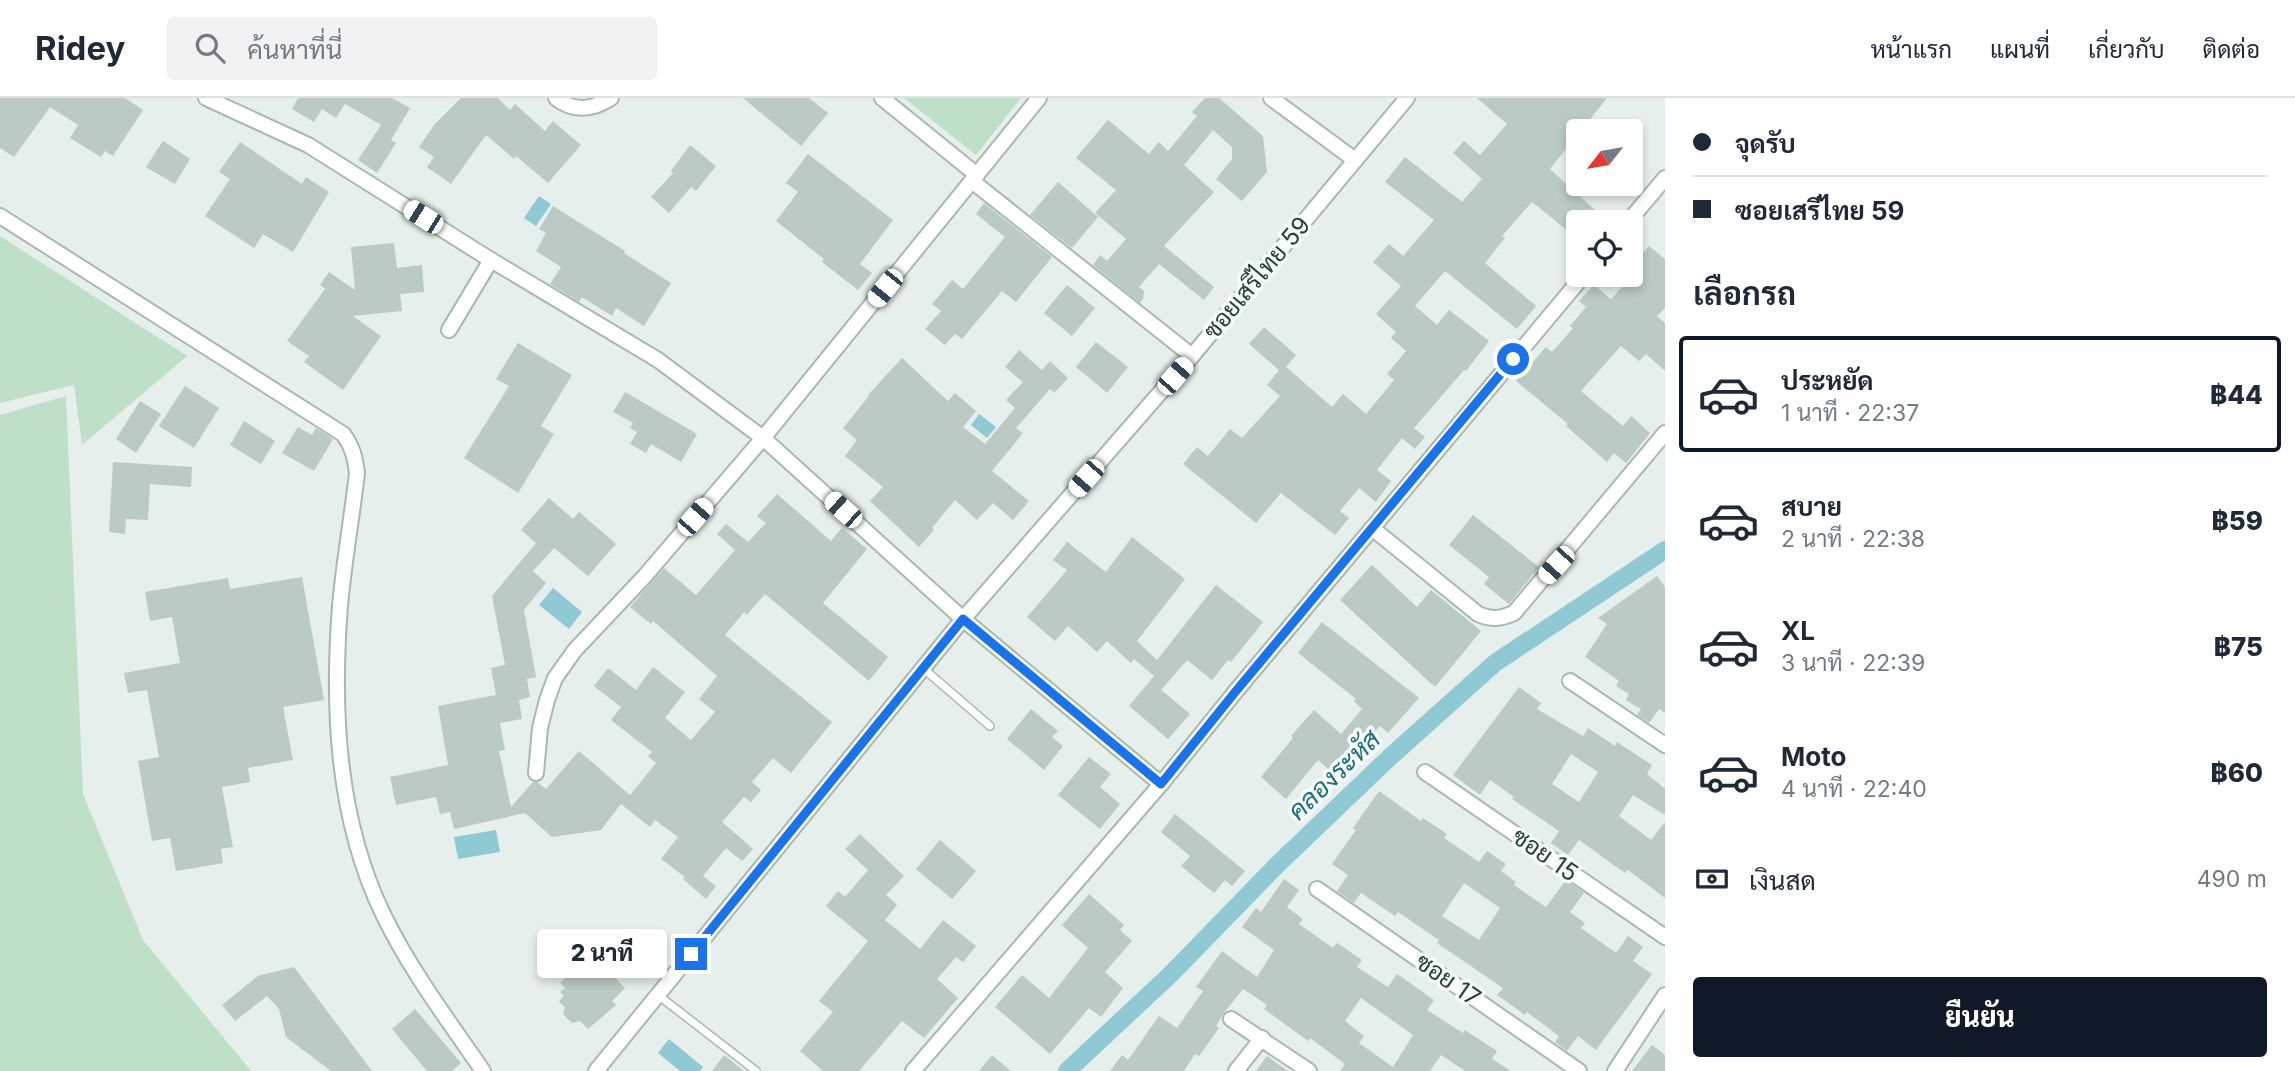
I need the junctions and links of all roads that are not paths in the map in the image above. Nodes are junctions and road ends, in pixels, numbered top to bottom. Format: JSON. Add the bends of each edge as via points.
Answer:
{"nodes":[{"id":1,"x":206,"y":98,"type":"edge"},
{"id":2,"x":556,"y":98,"type":"edge"},
{"id":3,"x":611,"y":98,"type":"edge"},
{"id":4,"x":882,"y":98,"type":"edge"},
{"id":5,"x":1039,"y":98,"type":"edge"},
{"id":6,"x":1272,"y":98,"type":"edge"},
{"id":7,"x":1407,"y":98,"type":"edge"},
{"id":8,"x":1355,"y":160,"type":"junction"},
{"id":9,"x":975,"y":178,"type":"junction"},
{"id":10,"x":1665,"y":178,"type":"edge"},
{"id":11,"x":1638,"y":210,"type":"edge"},
{"id":12,"x":0,"y":216,"type":"edge"},
{"id":13,"x":491,"y":260,"type":"junction"},
{"id":14,"x":1574,"y":287,"type":"edge"},
{"id":15,"x":449,"y":330,"type":"dead end"},
{"id":16,"x":1192,"y":356,"type":"junction"},
{"id":17,"x":1665,"y":433,"type":"edge"},
{"id":18,"x":763,"y":438,"type":"junction"},
{"id":19,"x":1372,"y":528,"type":"junction"},
{"id":20,"x":963,"y":619,"type":"junction"},
{"id":21,"x":924,"y":669,"type":"junction"},
{"id":22,"x":1570,"y":681,"type":"dead end"},
{"id":23,"x":990,"y":726,"type":"dead end"},
{"id":24,"x":1665,"y":745,"type":"edge"},
{"id":25,"x":1425,"y":772,"type":"dead end"},
{"id":26,"x":536,"y":773,"type":"dead end"},
{"id":27,"x":1161,"y":784,"type":"junction"},
{"id":28,"x":1317,"y":889,"type":"dead end"},
{"id":29,"x":1665,"y":937,"type":"edge"},
{"id":30,"x":658,"y":995,"type":"junction"},
{"id":31,"x":1665,"y":995,"type":"edge"},
{"id":32,"x":1231,"y":1019,"type":"dead end"},
{"id":33,"x":1262,"y":1038,"type":"junction"},
{"id":34,"x":483,"y":1071,"type":"edge"},
{"id":35,"x":596,"y":1071,"type":"edge"},
{"id":36,"x":756,"y":1071,"type":"edge"},
{"id":37,"x":913,"y":1071,"type":"edge"},
{"id":38,"x":1236,"y":1071,"type":"edge"},
{"id":39,"x":1309,"y":1071,"type":"edge"},
{"id":40,"x":1579,"y":1071,"type":"edge"},
{"id":41,"x":1615,"y":1071,"type":"edge"}],
"edges":[{"from":1,"to":13,"type":"street","via":[[308,145]]},
{"from":2,"to":3,"type":"street","via":[[565,105],[591,109]]},
{"from":4,"to":9,"type":"street"},
{"from":5,"to":9,"type":"street"},
{"from":6,"to":8,"type":"street"},
{"from":7,"to":8,"type":"street","name":"ซอยเสรีไทย 59"},
{"from":8,"to":16,"type":"street","name":"ซอยเสรีไทย 59"},
{"from":9,"to":16,"type":"street"},
{"from":9,"to":18,"type":"street"},
{"from":10,"to":11,"type":"street"},
{"from":12,"to":34,"type":"street","via":[[349,442],[357,473],[340,605],[336,702],[352,831],[383,913],[422,983]]},
{"from":13,"to":15,"type":"street"},
{"from":13,"to":18,"type":"street","via":[[658,360]]},
{"from":14,"to":19,"type":"street"},
{"from":16,"to":20,"type":"street","name":"ซอยเสรีไทย 59"},
{"from":17,"to":19,"type":"street","via":[[1514,613],[1500,619],[1478,614]]},
{"from":18,"to":20,"type":"street"},
{"from":18,"to":26,"type":"street","via":[[555,678],[540,728]]},
{"from":19,"to":27,"type":"street"},
{"from":20,"to":21,"type":"street","name":"ซอยเสรีไทย 59"},
{"from":20,"to":27,"type":"street"},
{"from":21,"to":23,"type":"lane"},
{"from":21,"to":30,"type":"street","name":"ซอยเสรีไทย 59"},
{"from":22,"to":24,"type":"street"},
{"from":25,"to":29,"type":"street","name":"ซอย 15"},
{"from":27,"to":37,"type":"street"},
{"from":28,"to":40,"type":"street","name":"ซอย 17"},
{"from":30,"to":35,"type":"street","name":"ซอยเสรีไทย 59"},
{"from":30,"to":36,"type":"lane"},
{"from":31,"to":41,"type":"street"},
{"from":32,"to":33,"type":"street"},
{"from":33,"to":38,"type":"street"},
{"from":33,"to":39,"type":"street"}]}
